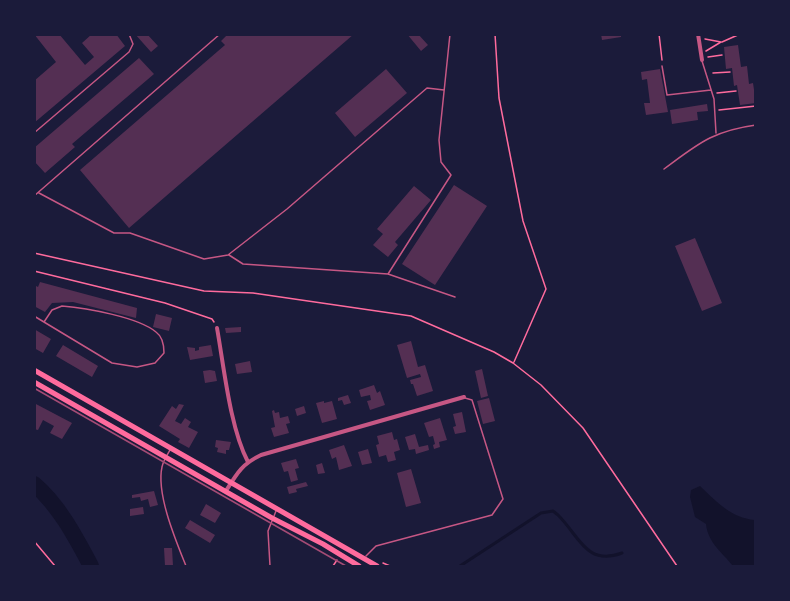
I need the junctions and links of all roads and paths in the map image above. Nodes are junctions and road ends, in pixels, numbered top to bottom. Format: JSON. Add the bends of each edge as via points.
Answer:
{"nodes":[{"id":1,"x":129,"y":34,"type":"edge"},
{"id":2,"x":220,"y":34,"type":"edge"},
{"id":3,"x":450,"y":34,"type":"edge"},
{"id":4,"x":495,"y":34,"type":"edge"},
{"id":5,"x":659,"y":34,"type":"edge"},
{"id":6,"x":699,"y":34,"type":"edge"},
{"id":7,"x":740,"y":34,"type":"edge"},
{"id":8,"x":721,"y":42,"type":"junction"},
{"id":9,"x":722,"y":55,"type":"dead end"},
{"id":10,"x":701,"y":58,"type":"junction"},
{"id":11,"x":662,"y":66,"type":"joint"},
{"id":12,"x":730,"y":72,"type":"dead end"},
{"id":13,"x":706,"y":74,"type":"junction"},
{"id":14,"x":444,"y":90,"type":"junction"},
{"id":15,"x":736,"y":91,"type":"dead end"},
{"id":16,"x":712,"y":92,"type":"junction"},
{"id":17,"x":756,"y":106,"type":"edge"},
{"id":18,"x":715,"y":111,"type":"junction"},
{"id":19,"x":756,"y":125,"type":"edge"},
{"id":20,"x":34,"y":133,"type":"edge"},
{"id":21,"x":716,"y":134,"type":"junction"},
{"id":22,"x":664,"y":169,"type":"dead end"},
{"id":23,"x":39,"y":193,"type":"junction"},
{"id":24,"x":34,"y":196,"type":"edge"},
{"id":25,"x":34,"y":253,"type":"edge"},
{"id":26,"x":228,"y":255,"type":"junction"},
{"id":27,"x":34,"y":271,"type":"edge"},
{"id":28,"x":388,"y":274,"type":"junction"},
{"id":29,"x":455,"y":297,"type":"dead end"},
{"id":30,"x":34,"y":316,"type":"edge"},
{"id":31,"x":44,"y":322,"type":"junction"},
{"id":32,"x":217,"y":328,"type":"joint"},
{"id":33,"x":513,"y":363,"type":"junction"},
{"id":34,"x":34,"y":370,"type":"edge"},
{"id":35,"x":34,"y":382,"type":"edge"},
{"id":36,"x":464,"y":397,"type":"joint"},
{"id":37,"x":170,"y":449,"type":"junction"},
{"id":38,"x":166,"y":457,"type":"junction"},
{"id":39,"x":248,"y":462,"type":"junction"},
{"id":40,"x":230,"y":484,"type":"junction"},
{"id":41,"x":226,"y":491,"type":"junction"},
{"id":42,"x":276,"y":510,"type":"junction"},
{"id":43,"x":272,"y":518,"type":"junction"},
{"id":44,"x":34,"y":541,"type":"edge"},
{"id":45,"x":339,"y":556,"type":"dead end"},
{"id":46,"x":364,"y":559,"type":"junction"},
{"id":47,"x":55,"y":567,"type":"edge"},
{"id":48,"x":186,"y":567,"type":"edge"},
{"id":49,"x":270,"y":567,"type":"edge"},
{"id":50,"x":333,"y":567,"type":"edge"},
{"id":51,"x":359,"y":567,"type":"edge"},
{"id":52,"x":377,"y":567,"type":"edge"},
{"id":53,"x":677,"y":567,"type":"edge"}],
"edges":[{"from":1,"to":20,"type":"lane","via":[[133,44],[129,52]]},
{"from":2,"to":23,"type":"lane"},
{"from":3,"to":14,"type":"lane"},
{"from":4,"to":33,"type":"path","via":[[499,98],[523,221],[546,289]]},
{"from":5,"to":11,"type":"path"},
{"from":6,"to":8,"type":"path"},
{"from":6,"to":10,"type":"street"},
{"from":7,"to":8,"type":"path"},
{"from":8,"to":10,"type":"path"},
{"from":9,"to":10,"type":"path"},
{"from":10,"to":13,"type":"lane"},
{"from":11,"to":16,"type":"lane","via":[[667,95]]},
{"from":12,"to":13,"type":"path"},
{"from":13,"to":16,"type":"lane"},
{"from":14,"to":26,"type":"lane","via":[[427,88]]},
{"from":14,"to":28,"type":"lane","via":[[439,140],[441,162],[451,175]]},
{"from":15,"to":16,"type":"path"},
{"from":16,"to":18,"type":"lane"},
{"from":17,"to":18,"type":"path"},
{"from":18,"to":21,"type":"lane"},
{"from":19,"to":21,"type":"lane"},
{"from":21,"to":22,"type":"lane"},
{"from":23,"to":24,"type":"lane"},
{"from":23,"to":26,"type":"lane","via":[[114,233],[130,233],[204,259]]},
{"from":25,"to":33,"type":"path","via":[[204,291],[254,293],[411,316]]},
{"from":26,"to":28,"type":"lane","via":[[243,264]]},
{"from":27,"to":32,"type":"path","via":[[165,303],[212,319]]},
{"from":28,"to":29,"type":"lane"},
{"from":30,"to":31,"type":"lane"},
{"from":31,"to":31,"type":"lane","via":[[112,363],[137,367],[155,363],[164,353],[157,332],[133,321],[62,306],[52,309]]},
{"from":32,"to":39,"type":"street","via":[[235,425]]},
{"from":33,"to":53,"type":"path","via":[[583,428]]},
{"from":34,"to":37,"type":"main road"},
{"from":35,"to":38,"type":"main road"},
{"from":36,"to":39,"type":"street"},
{"from":36,"to":46,"type":"lane","via":[[472,400],[503,499],[492,515],[376,546]]},
{"from":37,"to":38,"type":"lane"},
{"from":37,"to":40,"type":"main road"},
{"from":38,"to":41,"type":"main road"},
{"from":38,"to":48,"type":"lane","via":[[161,477],[168,518]]},
{"from":39,"to":40,"type":"street"},
{"from":40,"to":41,"type":"street"},
{"from":40,"to":42,"type":"main road"},
{"from":41,"to":43,"type":"main road"},
{"from":42,"to":43,"type":"lane"},
{"from":42,"to":46,"type":"main road"},
{"from":43,"to":49,"type":"lane","via":[[268,531]]},
{"from":43,"to":51,"type":"main road"},
{"from":44,"to":47,"type":"path"},
{"from":45,"to":50,"type":"path"},
{"from":46,"to":52,"type":"main road"}]}
